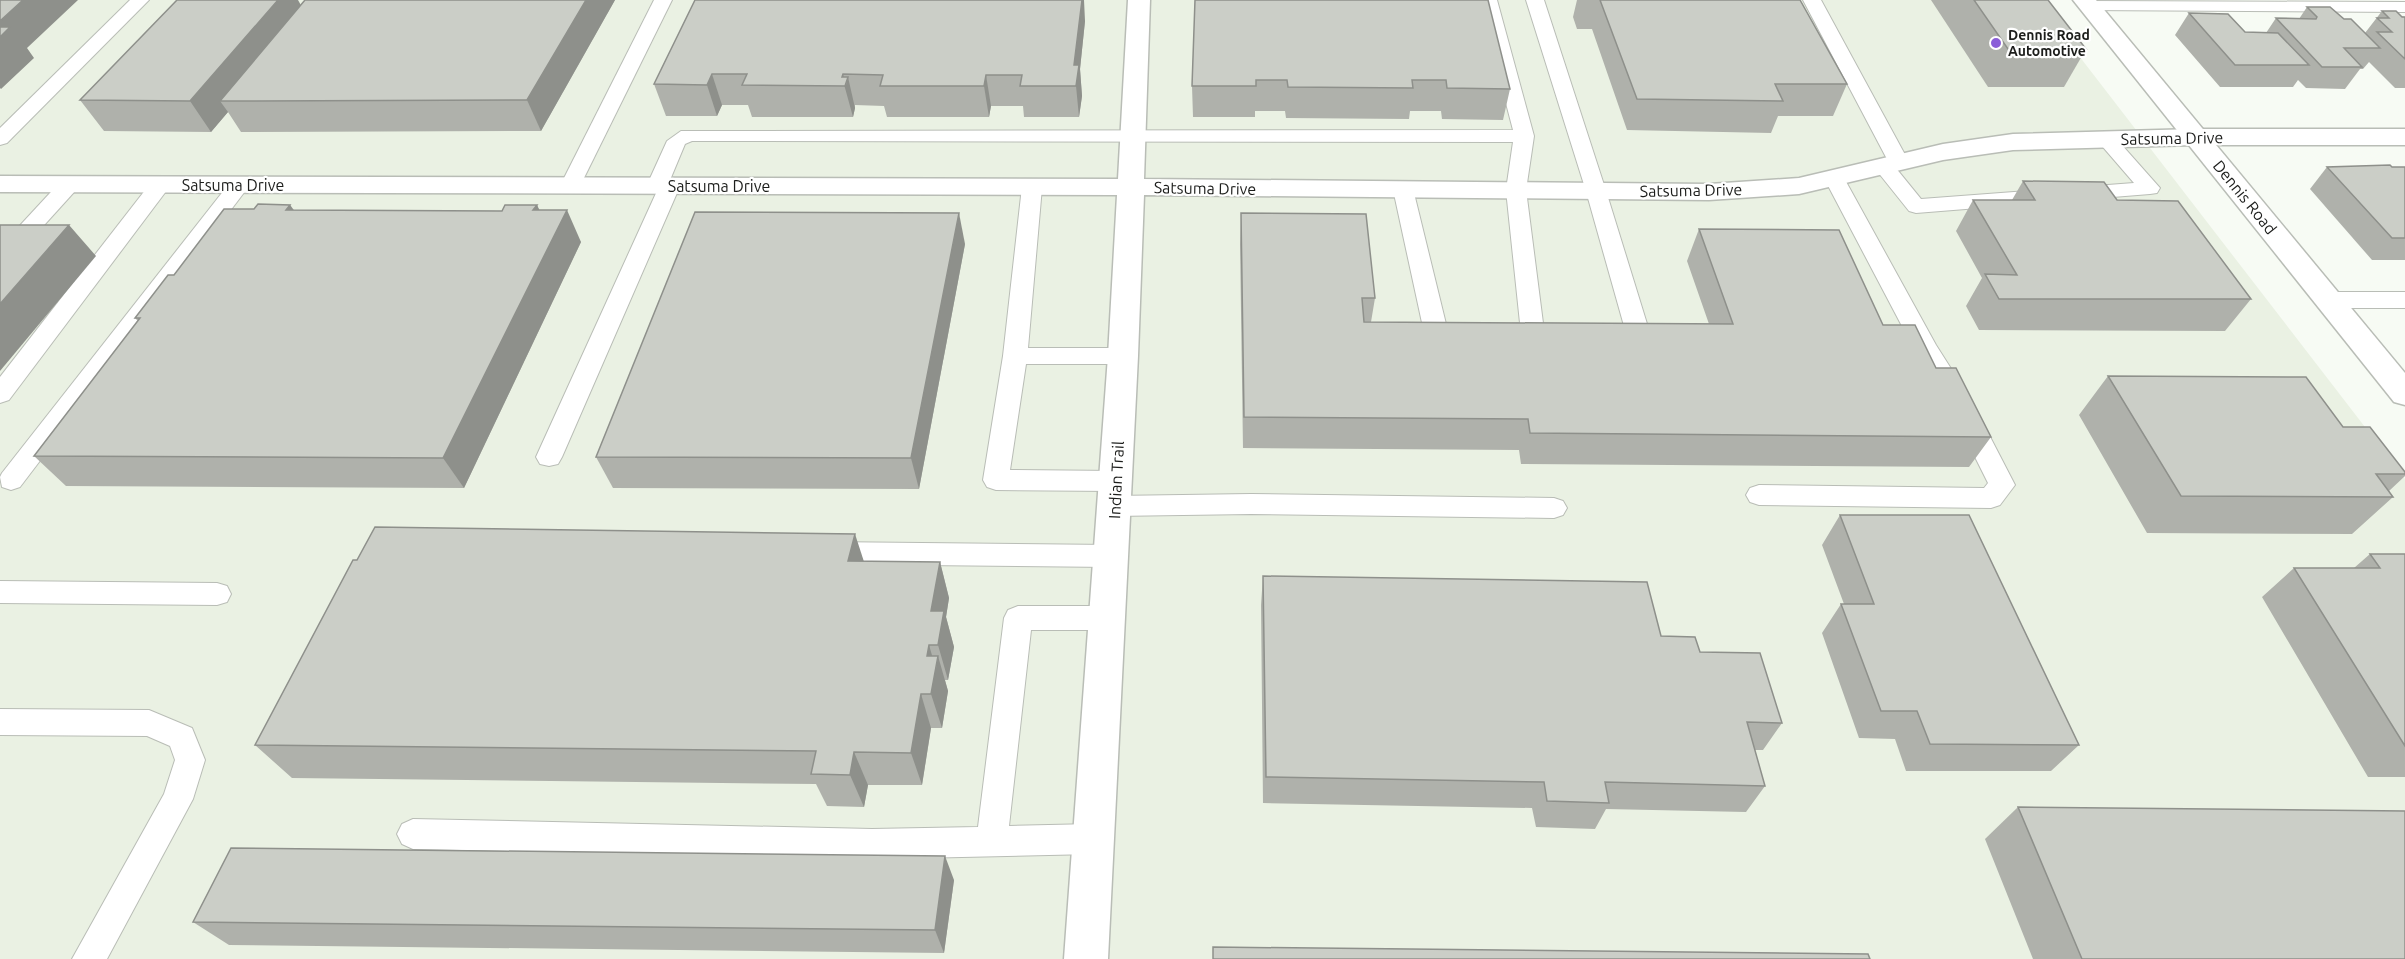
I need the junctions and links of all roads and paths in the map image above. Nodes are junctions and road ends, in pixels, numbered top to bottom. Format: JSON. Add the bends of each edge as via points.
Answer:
{"nodes":[{"id":1,"x":140,"y":0,"type":"edge"},
{"id":2,"x":663,"y":0,"type":"edge"},
{"id":3,"x":1139,"y":0,"type":"edge"},
{"id":4,"x":1488,"y":0,"type":"edge"},
{"id":5,"x":1535,"y":0,"type":"edge"},
{"id":6,"x":1812,"y":0,"type":"edge"},
{"id":7,"x":2087,"y":3,"type":"edge"},
{"id":8,"x":2405,"y":7,"type":"edge"},
{"id":9,"x":1135,"y":134,"type":"junction"},
{"id":10,"x":1524,"y":136,"type":"junction"},
{"id":11,"x":2195,"y":136,"type":"junction"},
{"id":12,"x":2405,"y":137,"type":"edge"},
{"id":13,"x":0,"y":139,"type":"edge"},
{"id":14,"x":2106,"y":139,"type":"junction"},
{"id":15,"x":1891,"y":164,"type":"junction"},
{"id":16,"x":1834,"y":178,"type":"junction"},
{"id":17,"x":0,"y":184,"type":"edge"},
{"id":18,"x":69,"y":185,"type":"junction"},
{"id":19,"x":160,"y":185,"type":"junction"},
{"id":20,"x":239,"y":185,"type":"junction"},
{"id":21,"x":570,"y":186,"type":"junction"},
{"id":22,"x":663,"y":186,"type":"junction"},
{"id":23,"x":1032,"y":187,"type":"junction"},
{"id":24,"x":1133,"y":187,"type":"junction"},
{"id":25,"x":1403,"y":189,"type":"junction"},
{"id":26,"x":1516,"y":190,"type":"junction"},
{"id":27,"x":1596,"y":191,"type":"junction"},
{"id":28,"x":0,"y":260,"type":"edge"},
{"id":29,"x":2328,"y":300,"type":"junction"},
{"id":30,"x":2405,"y":300,"type":"edge"},
{"id":31,"x":1640,"y":340,"type":"edge"},
{"id":32,"x":1015,"y":356,"type":"junction"},
{"id":33,"x":1123,"y":356,"type":"junction"},
{"id":34,"x":0,"y":394,"type":"edge"},
{"id":35,"x":2405,"y":394,"type":"edge"},
{"id":36,"x":549,"y":457,"type":"dead end"},
{"id":37,"x":11,"y":480,"type":"dead end"},
{"id":38,"x":1115,"y":493,"type":"junction"},
{"id":39,"x":1759,"y":495,"type":"dead end"},
{"id":40,"x":1554,"y":508,"type":"dead end"},
{"id":41,"x":800,"y":552,"type":"edge"},
{"id":42,"x":1111,"y":556,"type":"junction"},
{"id":43,"x":0,"y":592,"type":"edge"},
{"id":44,"x":217,"y":594,"type":"dead end"},
{"id":45,"x":1106,"y":618,"type":"junction"},
{"id":46,"x":0,"y":722,"type":"edge"},
{"id":47,"x":413,"y":834,"type":"dead end"},
{"id":48,"x":1093,"y":839,"type":"junction"},
{"id":49,"x":992,"y":840,"type":"junction"},
{"id":50,"x":90,"y":959,"type":"edge"},
{"id":51,"x":1086,"y":959,"type":"edge"}],
"edges":[{"from":1,"to":13,"type":"lane"},
{"from":2,"to":21,"type":"lane"},
{"from":3,"to":9,"type":"street","name":"Indian Trail"},
{"from":4,"to":10,"type":"lane"},
{"from":5,"to":27,"type":"lane"},
{"from":6,"to":15,"type":"lane"},
{"from":7,"to":8,"type":"lane"},
{"from":7,"to":11,"type":"street","name":"Dennis Road"},
{"from":9,"to":10,"type":"lane"},
{"from":9,"to":22,"type":"lane","via":[[688,135],[677,141]]},
{"from":9,"to":24,"type":"street","name":"Indian Trail"},
{"from":10,"to":26,"type":"lane"},
{"from":11,"to":12,"type":"street","name":"Satsuma Drive"},
{"from":11,"to":14,"type":"street","name":"Satsuma Drive"},
{"from":11,"to":29,"type":"street","name":"Dennis Road"},
{"from":14,"to":15,"type":"street","name":"Satsuma Drive","via":[[2013,142]]},
{"from":14,"to":15,"type":"lane","via":[[2150,188],[1916,206]]},
{"from":15,"to":16,"type":"street","name":"Satsuma Drive"},
{"from":16,"to":27,"type":"street","name":"Satsuma Drive","via":[[1799,186],[1720,191]]},
{"from":16,"to":39,"type":"lane","via":[[1926,349],[1959,400],[2002,485],[1991,498]]},
{"from":17,"to":18,"type":"street","name":"Satsuma Drive"},
{"from":18,"to":19,"type":"street","name":"Satsuma Drive"},
{"from":18,"to":28,"type":"lane"},
{"from":19,"to":20,"type":"street","name":"Satsuma Drive"},
{"from":19,"to":34,"type":"lane"},
{"from":20,"to":21,"type":"street","name":"Satsuma Drive"},
{"from":20,"to":37,"type":"lane"},
{"from":21,"to":22,"type":"street","name":"Satsuma Drive"},
{"from":22,"to":23,"type":"street","name":"Satsuma Drive"},
{"from":22,"to":36,"type":"lane"},
{"from":23,"to":24,"type":"street","name":"Satsuma Drive"},
{"from":23,"to":32,"type":"lane"},
{"from":24,"to":25,"type":"street","name":"Satsuma Drive"},
{"from":24,"to":33,"type":"street","name":"Indian Trail"},
{"from":25,"to":26,"type":"street","name":"Satsuma Drive"},
{"from":25,"to":26,"type":"lane","via":[[1436,332],[1532,331]]},
{"from":26,"to":27,"type":"street","name":"Satsuma Drive"},
{"from":27,"to":31,"type":"lane"},
{"from":29,"to":30,"type":"lane"},
{"from":29,"to":35,"type":"street","name":"Dennis Road"},
{"from":32,"to":33,"type":"lane"},
{"from":32,"to":38,"type":"lane","via":[[996,480]]},
{"from":33,"to":38,"type":"street","name":"Indian Trail"},
{"from":38,"to":40,"type":"lane","via":[[1251,504]]},
{"from":38,"to":42,"type":"street","name":"Indian Trail"},
{"from":41,"to":42,"type":"lane"},
{"from":42,"to":45,"type":"street","name":"Indian Trail"},
{"from":43,"to":44,"type":"lane"},
{"from":45,"to":48,"type":"street","name":"Indian Trail"},
{"from":45,"to":49,"type":"lane","via":[[1018,618]]},
{"from":46,"to":50,"type":"lane","via":[[149,723],[181,737],[190,760],[178,799]]},
{"from":47,"to":49,"type":"lane","via":[[872,844]]},
{"from":48,"to":49,"type":"lane"},
{"from":48,"to":51,"type":"street","name":"Indian Trail"}]}
